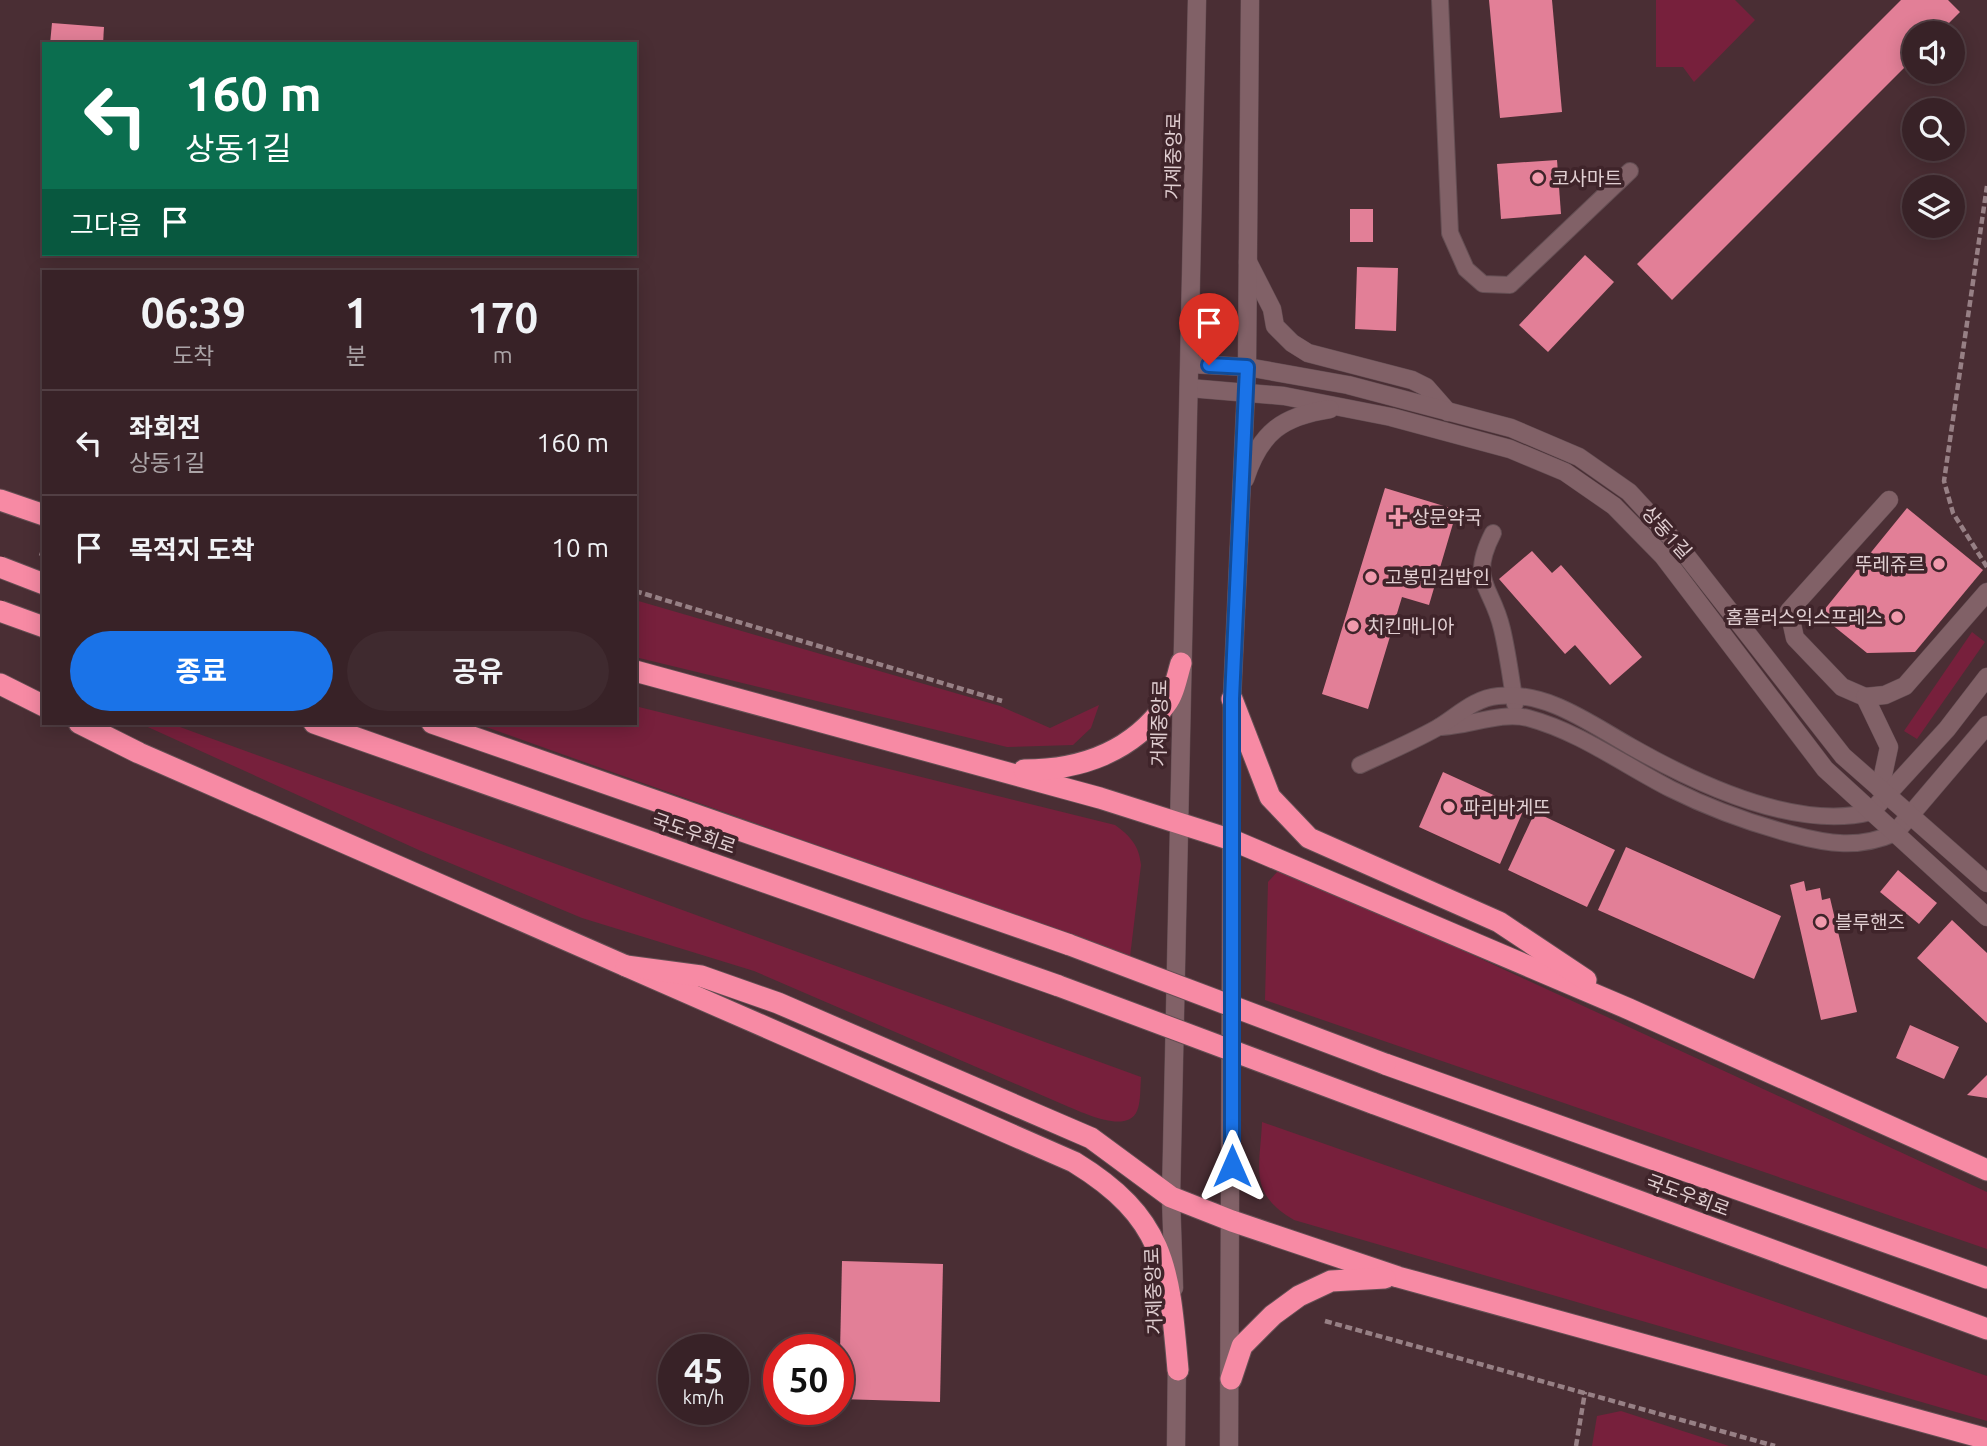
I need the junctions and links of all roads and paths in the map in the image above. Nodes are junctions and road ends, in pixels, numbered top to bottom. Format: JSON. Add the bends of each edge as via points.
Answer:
{"nodes":[{"id":1,"x":1197,"y":0,"type":"edge"},
{"id":2,"x":1250,"y":0,"type":"edge"},
{"id":3,"x":1440,"y":0,"type":"edge"},
{"id":4,"x":1630,"y":171,"type":"dead end"},
{"id":5,"x":1987,"y":186,"type":"edge"},
{"id":6,"x":1248,"y":262,"type":"junction"},
{"id":7,"x":1190,"y":364,"type":"junction"},
{"id":8,"x":1247,"y":367,"type":"junction"},
{"id":9,"x":1189,"y":388,"type":"junction"},
{"id":10,"x":1246,"y":393,"type":"junction"},
{"id":11,"x":1340,"y":407,"type":"junction"},
{"id":12,"x":1448,"y":412,"type":"junction"},
{"id":13,"x":1239,"y":499,"type":"junction"},
{"id":14,"x":0,"y":500,"type":"edge"},
{"id":15,"x":1889,"y":500,"type":"dead end"},
{"id":16,"x":42,"y":513,"type":"edge"},
{"id":17,"x":1493,"y":533,"type":"dead end"},
{"id":18,"x":0,"y":567,"type":"edge"},
{"id":19,"x":1987,"y":568,"type":"edge"},
{"id":20,"x":42,"y":583,"type":"edge"},
{"id":21,"x":637,"y":592,"type":"edge"},
{"id":22,"x":1987,"y":592,"type":"edge"},
{"id":23,"x":0,"y":611,"type":"edge"},
{"id":24,"x":42,"y":626,"type":"edge"},
{"id":25,"x":1181,"y":663,"type":"junction"},
{"id":26,"x":637,"y":672,"type":"edge"},
{"id":27,"x":1987,"y":677,"type":"edge"},
{"id":28,"x":0,"y":684,"type":"edge"},
{"id":29,"x":1513,"y":696,"type":"junction"},
{"id":30,"x":1865,"y":697,"type":"junction"},
{"id":31,"x":1232,"y":699,"type":"junction"},
{"id":32,"x":1002,"y":701,"type":"dead end"},
{"id":33,"x":42,"y":705,"type":"edge"},
{"id":34,"x":1517,"y":717,"type":"junction"},
{"id":35,"x":83,"y":725,"type":"edge"},
{"id":36,"x":320,"y":725,"type":"edge"},
{"id":37,"x":438,"y":725,"type":"edge"},
{"id":38,"x":1987,"y":725,"type":"edge"},
{"id":39,"x":1439,"y":727,"type":"junction"},
{"id":40,"x":1360,"y":765,"type":"dead end"},
{"id":41,"x":999,"y":771,"type":"junction"},
{"id":42,"x":1883,"y":792,"type":"junction"},
{"id":43,"x":1871,"y":812,"type":"junction"},
{"id":44,"x":1911,"y":814,"type":"junction"},
{"id":45,"x":1178,"y":824,"type":"junction"},
{"id":46,"x":1895,"y":833,"type":"junction"},
{"id":47,"x":1232,"y":840,"type":"junction"},
{"id":48,"x":1987,"y":883,"type":"edge"},
{"id":49,"x":1987,"y":917,"type":"edge"},
{"id":50,"x":626,"y":966,"type":"junction"},
{"id":51,"x":1629,"y":1009,"type":"junction"},
{"id":52,"x":1987,"y":1170,"type":"edge"},
{"id":53,"x":1171,"y":1196,"type":"junction"},
{"id":54,"x":1231,"y":1221,"type":"junction"},
{"id":55,"x":1398,"y":1277,"type":"junction"},
{"id":56,"x":1987,"y":1278,"type":"edge"},
{"id":57,"x":1325,"y":1321,"type":"dead end"},
{"id":58,"x":1987,"y":1329,"type":"edge"},
{"id":59,"x":1178,"y":1370,"type":"junction"},
{"id":60,"x":1231,"y":1379,"type":"junction"},
{"id":61,"x":1585,"y":1391,"type":"junction"},
{"id":62,"x":1987,"y":1439,"type":"edge"},
{"id":63,"x":1176,"y":1446,"type":"edge"},
{"id":64,"x":1229,"y":1446,"type":"edge"},
{"id":65,"x":1576,"y":1446,"type":"edge"},
{"id":66,"x":1775,"y":1446,"type":"edge"}],
"edges":[{"from":1,"to":7,"type":"main road","name":"거제중앙로"},
{"from":2,"to":6,"type":"main road"},
{"from":3,"to":4,"type":"lane","via":[[1450,233],[1466,269],[1483,284],[1510,285]]},
{"from":5,"to":19,"type":"path","via":[[1944,481],[1953,513]]},
{"from":6,"to":8,"type":"main road"},
{"from":6,"to":12,"type":"main road","via":[[1272,309],[1275,326],[1292,343],[1308,353],[1412,380],[1426,387]]},
{"from":7,"to":8,"type":"main road","name":"상동1길"},
{"from":7,"to":9,"type":"main road","name":"거제중앙로"},
{"from":8,"to":10,"type":"main road"},
{"from":8,"to":12,"type":"main road","name":"상동1길","via":[[1348,385]]},
{"from":9,"to":10,"type":"main road","name":"상동1길"},
{"from":9,"to":25,"type":"main road","name":"거제중앙로"},
{"from":10,"to":11,"type":"main road","name":"상동1길"},
{"from":10,"to":13,"type":"main road"},
{"from":11,"to":13,"type":"main road","via":[[1297,414],[1276,428],[1259,447]]},
{"from":11,"to":43,"type":"main road","name":"상동1길","via":[[1510,449],[1565,472],[1614,506],[1663,556],[1825,769]]},
{"from":12,"to":42,"type":"main road","name":"상동1길","via":[[1511,428],[1580,457],[1629,492],[1678,545],[1843,756]]},
{"from":13,"to":31,"type":"main road"},
{"from":14,"to":16,"type":"highway"},
{"from":15,"to":30,"type":"main road","via":[[1789,611],[1795,638],[1842,687]]},
{"from":17,"to":29,"type":"lane","via":[[1483,553],[1481,577],[1502,626]]},
{"from":18,"to":20,"type":"highway","bridge":true},
{"from":21,"to":32,"type":"path"},
{"from":22,"to":30,"type":"main road","via":[[1905,686]]},
{"from":23,"to":24,"type":"highway","bridge":true},
{"from":25,"to":41,"type":"highway","via":[[1168,703],[1138,734],[1101,758],[1059,770]]},
{"from":25,"to":45,"type":"main road","name":"거제중앙로"},
{"from":26,"to":41,"type":"highway"},
{"from":27,"to":42,"type":"main road","via":[[1947,729]]},
{"from":28,"to":33,"type":"highway"},
{"from":29,"to":34,"type":"lane"},
{"from":29,"to":39,"type":"lane","via":[[1495,696],[1457,712]]},
{"from":29,"to":43,"type":"lane","via":[[1572,712],[1675,772],[1753,801],[1818,816],[1848,818]]},
{"from":30,"to":42,"type":"main road","via":[[1889,747]]},
{"from":31,"to":47,"type":"main road"},
{"from":31,"to":51,"type":"highway","via":[[1269,797],[1309,838],[1499,922]]},
{"from":34,"to":39,"type":"lane"},
{"from":34,"to":46,"type":"lane","via":[[1567,731],[1672,789],[1766,827],[1853,845]]},
{"from":35,"to":50,"type":"highway"},
{"from":36,"to":58,"type":"highway","name":"국도우회로","bridge":true,"via":[[1059,986]]},
{"from":37,"to":56,"type":"highway","name":"국도우회로","bridge":true,"via":[[1070,945],[1385,1064]]},
{"from":38,"to":44,"type":"main road"},
{"from":39,"to":40,"type":"lane"},
{"from":41,"to":45,"type":"highway"},
{"from":42,"to":43,"type":"main road"},
{"from":42,"to":44,"type":"main road","name":"상동1길"},
{"from":43,"to":46,"type":"main road","name":"상동1길"},
{"from":44,"to":46,"type":"main road"},
{"from":44,"to":48,"type":"main road","name":"상동1길"},
{"from":45,"to":47,"type":"highway"},
{"from":45,"to":53,"type":"main road","name":"거제중앙로"},
{"from":46,"to":49,"type":"main road","name":"상동1길"},
{"from":47,"to":51,"type":"highway"},
{"from":47,"to":54,"type":"main road"},
{"from":50,"to":53,"type":"highway","via":[[701,976],[778,1003],[1091,1138]]},
{"from":50,"to":59,"type":"highway","via":[[1074,1162],[1122,1195],[1160,1251]]},
{"from":51,"to":52,"type":"highway"},
{"from":53,"to":54,"type":"highway"},
{"from":53,"to":59,"type":"main road","name":"거제중앙로"},
{"from":54,"to":55,"type":"highway"},
{"from":54,"to":60,"type":"main road"},
{"from":55,"to":60,"type":"highway","via":[[1331,1281],[1299,1296],[1242,1346]]},
{"from":55,"to":62,"type":"highway"},
{"from":57,"to":61,"type":"path"},
{"from":59,"to":63,"type":"main road","name":"거제중앙로"},
{"from":60,"to":64,"type":"main road"},
{"from":61,"to":65,"type":"path"},
{"from":61,"to":66,"type":"path"}]}
